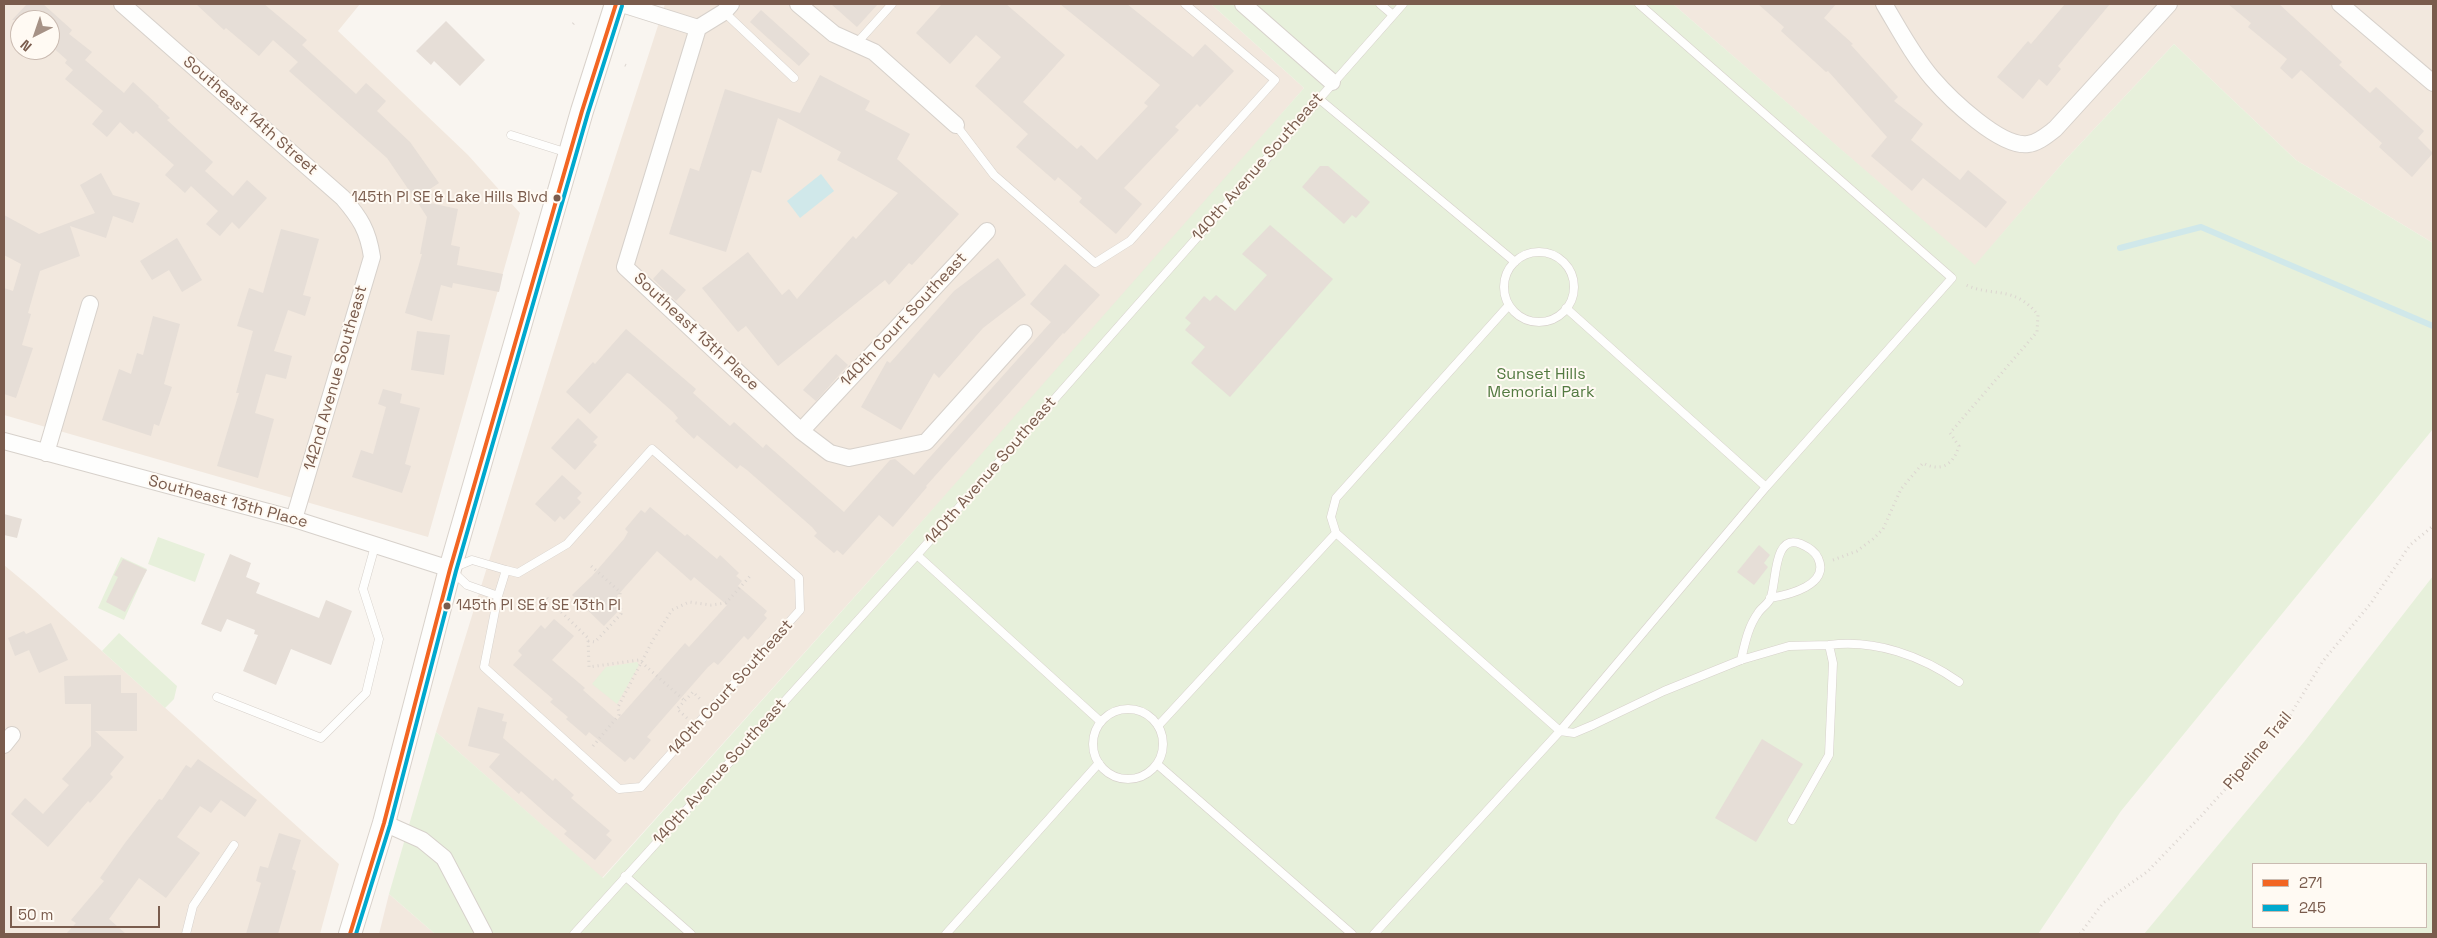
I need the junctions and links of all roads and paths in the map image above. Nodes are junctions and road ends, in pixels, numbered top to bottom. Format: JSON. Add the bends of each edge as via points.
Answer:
{"nodes":[{"id":1,"x":122,"y":4,"type":"edge"},
{"id":2,"x":798,"y":4,"type":"edge"},
{"id":3,"x":892,"y":4,"type":"edge"},
{"id":4,"x":1185,"y":4,"type":"edge"},
{"id":5,"x":1243,"y":4,"type":"edge"},
{"id":6,"x":1380,"y":4,"type":"edge"},
{"id":7,"x":1403,"y":4,"type":"edge"},
{"id":8,"x":1639,"y":4,"type":"edge"},
{"id":9,"x":1884,"y":4,"type":"edge"},
{"id":10,"x":2169,"y":4,"type":"edge"},
{"id":11,"x":2340,"y":4,"type":"edge"},
{"id":12,"x":613,"y":5,"type":"edge"},
{"id":13,"x":728,"y":8,"type":"edge"},
{"id":14,"x":1393,"y":15,"type":"junction"},
{"id":15,"x":698,"y":28,"type":"junction"},
{"id":16,"x":856,"y":44,"type":"junction"},
{"id":17,"x":794,"y":78,"type":"dead end"},
{"id":18,"x":1332,"y":82,"type":"junction"},
{"id":19,"x":2433,"y":83,"type":"edge"},
{"id":20,"x":1318,"y":98,"type":"junction"},
{"id":21,"x":956,"y":125,"type":"joint"},
{"id":22,"x":511,"y":135,"type":"dead end"},
{"id":23,"x":570,"y":153,"type":"junction"},
{"id":24,"x":987,"y":231,"type":"dead end"},
{"id":25,"x":369,"y":236,"type":"joint"},
{"id":26,"x":1514,"y":262,"type":"junction"},
{"id":27,"x":1952,"y":278,"type":"junction"},
{"id":28,"x":90,"y":304,"type":"dead end"},
{"id":29,"x":1508,"y":304,"type":"junction"},
{"id":30,"x":1566,"y":308,"type":"junction"},
{"id":31,"x":1024,"y":333,"type":"dead end"},
{"id":32,"x":801,"y":432,"type":"junction"},
{"id":33,"x":4,"y":441,"type":"edge"},
{"id":34,"x":46,"y":453,"type":"junction"},
{"id":35,"x":1766,"y":488,"type":"junction"},
{"id":36,"x":294,"y":519,"type":"junction"},
{"id":37,"x":2433,"y":526,"type":"edge"},
{"id":38,"x":1336,"y":534,"type":"junction"},
{"id":39,"x":375,"y":546,"type":"junction"},
{"id":40,"x":917,"y":555,"type":"junction"},
{"id":41,"x":590,"y":565,"type":"dead end"},
{"id":42,"x":1820,"y":565,"type":"junction"},
{"id":43,"x":450,"y":569,"type":"junction"},
{"id":44,"x":506,"y":570,"type":"junction"},
{"id":45,"x":751,"y":575,"type":"dead end"},
{"id":46,"x":498,"y":596,"type":"junction"},
{"id":47,"x":547,"y":598,"type":"dead end"},
{"id":48,"x":1770,"y":598,"type":"junction"},
{"id":49,"x":588,"y":641,"type":"junction"},
{"id":50,"x":1829,"y":645,"type":"junction"},
{"id":51,"x":1741,"y":660,"type":"junction"},
{"id":52,"x":642,"y":662,"type":"junction"},
{"id":53,"x":1959,"y":682,"type":"dead end"},
{"id":54,"x":217,"y":697,"type":"dead end"},
{"id":55,"x":685,"y":701,"type":"junction"},
{"id":56,"x":702,"y":702,"type":"dead end"},
{"id":57,"x":687,"y":719,"type":"dead end"},
{"id":58,"x":1101,"y":722,"type":"junction"},
{"id":59,"x":1158,"y":726,"type":"junction"},
{"id":60,"x":1560,"y":730,"type":"junction"},
{"id":61,"x":593,"y":746,"type":"dead end"},
{"id":62,"x":1099,"y":763,"type":"junction"},
{"id":63,"x":1157,"y":764,"type":"junction"},
{"id":64,"x":1792,"y":820,"type":"dead end"},
{"id":65,"x":384,"y":822,"type":"junction"},
{"id":66,"x":234,"y":845,"type":"dead end"},
{"id":67,"x":625,"y":876,"type":"junction"},
{"id":68,"x":186,"y":934,"type":"edge"},
{"id":69,"x":350,"y":934,"type":"edge"},
{"id":70,"x":484,"y":934,"type":"edge"},
{"id":71,"x":574,"y":934,"type":"edge"},
{"id":72,"x":691,"y":934,"type":"edge"},
{"id":73,"x":946,"y":934,"type":"edge"},
{"id":74,"x":1352,"y":934,"type":"edge"},
{"id":75,"x":1374,"y":934,"type":"edge"},
{"id":76,"x":2080,"y":934,"type":"edge"}],
"edges":[{"from":1,"to":25,"type":"street","name":"Southeast 14th Street","via":[[344,198]]},
{"from":2,"to":16,"type":"street","via":[[834,34]]},
{"from":3,"to":16,"type":"lane"},
{"from":4,"to":21,"type":"lane","via":[[1275,80],[1130,241],[1095,263],[994,175]]},
{"from":5,"to":18,"type":"street"},
{"from":6,"to":14,"type":"lane"},
{"from":7,"to":14,"type":"lane","name":"140th Avenue Southeast"},
{"from":8,"to":27,"type":"lane"},
{"from":9,"to":10,"type":"street","via":[[1933,79],[2000,138],[2028,144],[2055,129]]},
{"from":11,"to":19,"type":"street"},
{"from":12,"to":15,"type":"street"},
{"from":12,"to":23,"type":"street"},
{"from":13,"to":15,"type":"street"},
{"from":13,"to":17,"type":"lane"},
{"from":14,"to":18,"type":"lane","name":"140th Avenue Southeast"},
{"from":15,"to":32,"type":"street","name":"Southeast 13th Place","via":[[625,267]]},
{"from":16,"to":21,"type":"street","via":[[874,52]]},
{"from":18,"to":20,"type":"lane","name":"140th Avenue Southeast"},
{"from":20,"to":26,"type":"lane"},
{"from":20,"to":40,"type":"lane","name":"140th Avenue Southeast"},
{"from":22,"to":23,"type":"lane"},
{"from":23,"to":43,"type":"street"},
{"from":24,"to":32,"type":"street","name":"140th Court Southeast"},
{"from":25,"to":36,"type":"street","name":"142nd Avenue Southeast","via":[[372,256]]},
{"from":26,"to":29,"type":"lane","via":[[1504,282]]},
{"from":26,"to":30,"type":"lane","via":[[1536,252],[1558,258],[1572,276],[1573,293]]},
{"from":27,"to":35,"type":"lane"},
{"from":27,"to":42,"type":"path","via":[[1973,288],[2015,296],[2028,304],[2038,315],[2037,332],[1950,433],[1959,446],[1951,460],[1938,469],[1922,463],[1901,489],[1883,529],[1873,539],[1858,551]]},
{"from":28,"to":34,"type":"street"},
{"from":29,"to":30,"type":"lane","via":[[1516,314],[1537,322],[1548,321]]},
{"from":29,"to":38,"type":"lane","via":[[1336,498],[1331,517]]},
{"from":30,"to":35,"type":"lane"},
{"from":31,"to":32,"type":"street","name":"Southeast 13th Place","via":[[926,442],[849,458],[830,453]]},
{"from":33,"to":34,"type":"street","name":"Southeast 13th Place"},
{"from":34,"to":36,"type":"street","name":"Southeast 13th Place"},
{"from":35,"to":60,"type":"lane"},
{"from":36,"to":39,"type":"street","name":"Southeast 13th Place"},
{"from":37,"to":76,"type":"path","name":"Pipeline Trail","via":[[2410,545],[2371,603],[2323,661],[2286,722],[2147,872],[2103,903]]},
{"from":38,"to":59,"type":"lane"},
{"from":38,"to":60,"type":"lane"},
{"from":39,"to":43,"type":"street","name":"Southeast 13th Place"},
{"from":39,"to":54,"type":"lane","via":[[363,589],[378,639],[366,693],[321,738]]},
{"from":40,"to":58,"type":"lane"},
{"from":40,"to":67,"type":"lane","name":"140th Avenue Southeast"},
{"from":41,"to":49,"type":"path","via":[[620,592],[621,614],[595,642]]},
{"from":42,"to":48,"type":"lane","via":[[1820,572],[1804,589]]},
{"from":42,"to":48,"type":"lane","via":[[1812,549],[1790,543],[1774,569]]},
{"from":43,"to":44,"type":"lane","name":"140th Court Southeast","via":[[472,560]]},
{"from":43,"to":46,"type":"lane","via":[[467,585]]},
{"from":43,"to":65,"type":"street"},
{"from":44,"to":46,"type":"lane","name":"140th Court Southeast"},
{"from":44,"to":46,"type":"lane","name":"140th Court Southeast","via":[[518,573],[566,544],[652,449],[799,578],[800,610],[641,787],[619,789],[484,667]]},
{"from":45,"to":52,"type":"path","via":[[726,603],[689,602],[672,610]]},
{"from":47,"to":49,"type":"path"},
{"from":48,"to":51,"type":"lane","via":[[1749,628]]},
{"from":49,"to":52,"type":"path","via":[[589,667]]},
{"from":50,"to":51,"type":"lane","via":[[1789,646]]},
{"from":50,"to":53,"type":"lane","via":[[1872,645],[1906,654],[1940,669]]},
{"from":50,"to":64,"type":"lane","via":[[1833,663],[1829,755]]},
{"from":51,"to":60,"type":"lane","via":[[1664,691],[1587,728],[1574,733]]},
{"from":52,"to":55,"type":"path"},
{"from":52,"to":61,"type":"path","via":[[618,707],[619,715]]},
{"from":55,"to":56,"type":"path","via":[[693,692]]},
{"from":55,"to":57,"type":"path","via":[[677,710]]},
{"from":58,"to":59,"type":"lane","via":[[1110,715],[1131,709],[1151,718]]},
{"from":58,"to":62,"type":"lane","via":[[1093,742]]},
{"from":59,"to":63,"type":"lane","via":[[1163,745]]},
{"from":60,"to":75,"type":"lane"},
{"from":62,"to":63,"type":"lane","via":[[1107,772],[1128,779],[1149,772]]},
{"from":62,"to":73,"type":"lane"},
{"from":63,"to":74,"type":"lane"},
{"from":65,"to":69,"type":"street"},
{"from":65,"to":70,"type":"street","via":[[422,840],[444,858]]},
{"from":66,"to":68,"type":"lane","via":[[193,906]]},
{"from":67,"to":71,"type":"lane","name":"140th Avenue Southeast"},
{"from":67,"to":72,"type":"lane"}]}
